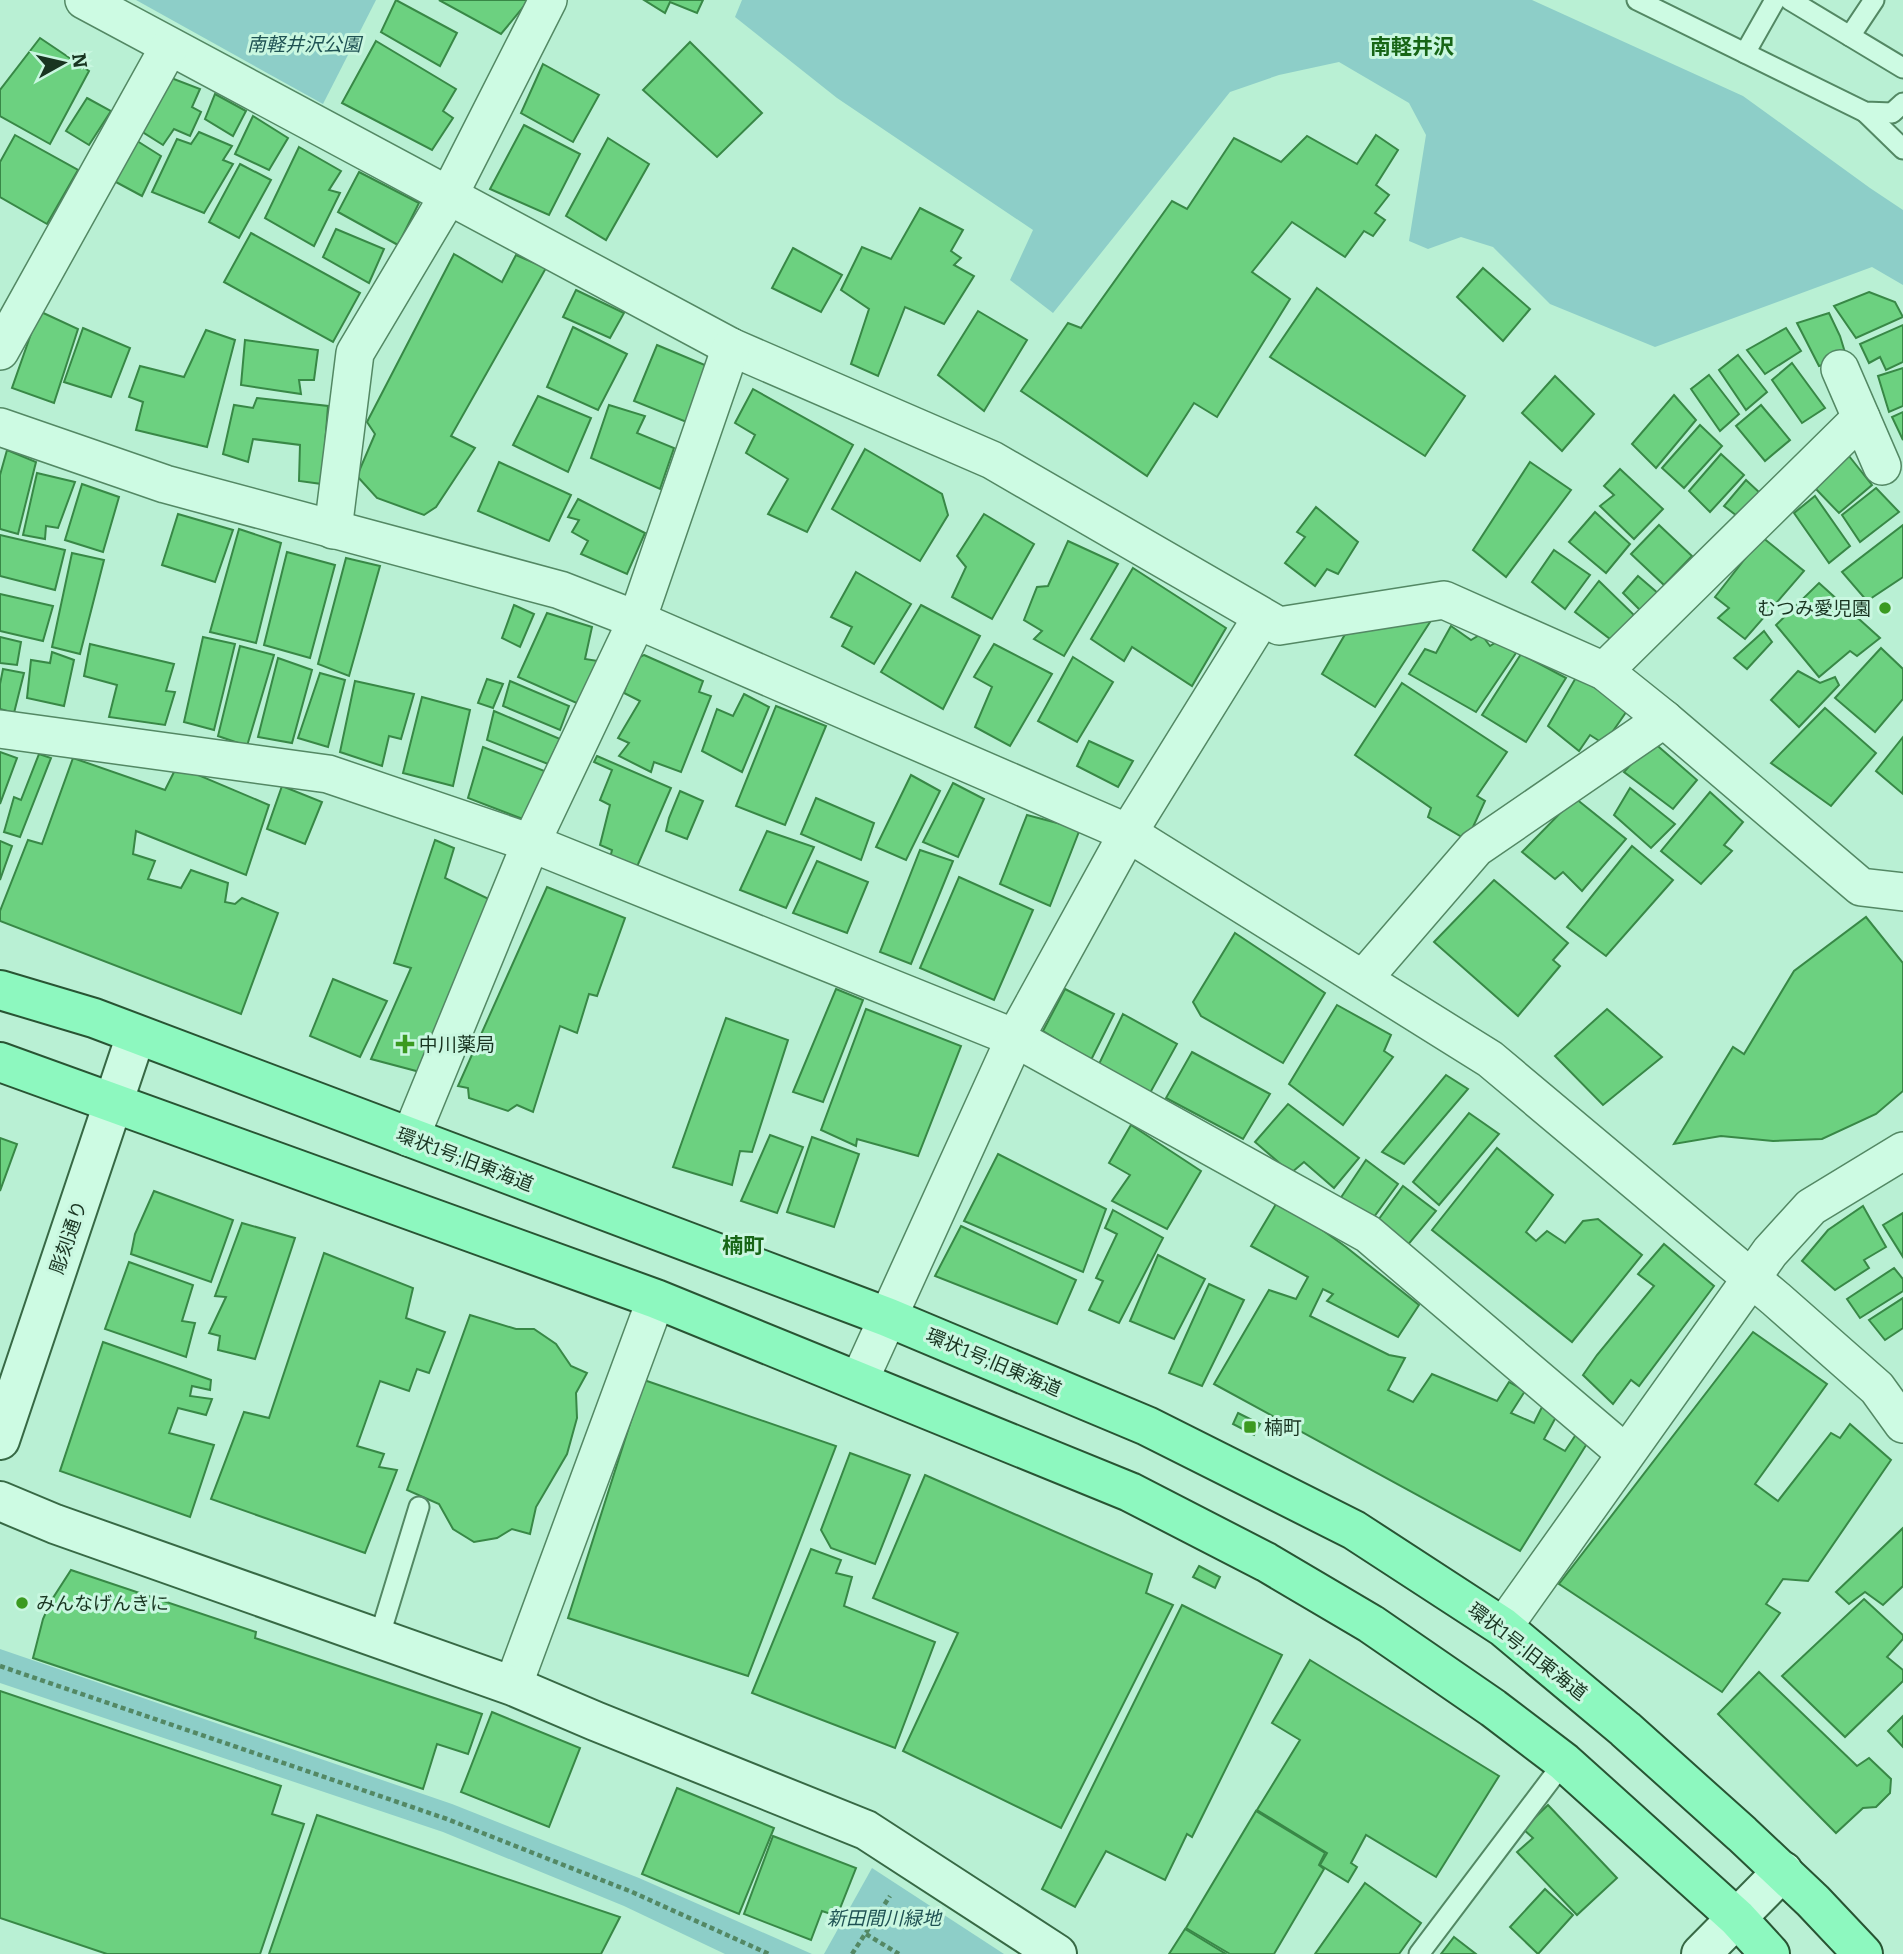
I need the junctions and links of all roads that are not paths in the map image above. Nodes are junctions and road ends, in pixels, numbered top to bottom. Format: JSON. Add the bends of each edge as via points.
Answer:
{"nodes":[{"id":1,"x":84,"y":0,"type":"edge"},
{"id":2,"x":548,"y":0,"type":"edge"},
{"id":3,"x":1637,"y":0,"type":"edge"},
{"id":4,"x":1775,"y":0,"type":"edge"},
{"id":5,"x":1790,"y":0,"type":"edge"},
{"id":6,"x":1874,"y":0,"type":"edge"},
{"id":7,"x":1850,"y":36,"type":"junction"},
{"id":8,"x":169,"y":47,"type":"junction"},
{"id":9,"x":1745,"y":53,"type":"junction"},
{"id":10,"x":1903,"y":68,"type":"edge"},
{"id":11,"x":1903,"y":103,"type":"edge"},
{"id":12,"x":1864,"y":112,"type":"junction"},
{"id":13,"x":1903,"y":149,"type":"edge"},
{"id":14,"x":449,"y":195,"type":"junction"},
{"id":15,"x":731,"y":347,"type":"junction"},
{"id":16,"x":0,"y":351,"type":"edge"},
{"id":17,"x":1840,"y":369,"type":"dead end"},
{"id":18,"x":1861,"y":418,"type":"junction"},
{"id":19,"x":0,"y":427,"type":"edge"},
{"id":20,"x":1882,"y":466,"type":"dead end"},
{"id":21,"x":333,"y":530,"type":"junction"},
{"id":22,"x":1262,"y":617,"type":"junction"},
{"id":23,"x":637,"y":620,"type":"junction"},
{"id":24,"x":1604,"y":671,"type":"junction"},
{"id":25,"x":1664,"y":719,"type":"junction"},
{"id":26,"x":0,"y":729,"type":"edge"},
{"id":27,"x":1128,"y":833,"type":"junction"},
{"id":28,"x":531,"y":843,"type":"junction"},
{"id":29,"x":1903,"y":892,"type":"edge"},
{"id":30,"x":1363,"y":979,"type":"junction"},
{"id":31,"x":0,"y":990,"type":"edge"},
{"id":32,"x":136,"y":1035,"type":"junction"},
{"id":33,"x":1015,"y":1038,"type":"junction"},
{"id":34,"x":0,"y":1062,"type":"edge"},
{"id":35,"x":113,"y":1104,"type":"junction"},
{"id":36,"x":410,"y":1138,"type":"junction"},
{"id":37,"x":1903,"y":1152,"type":"edge"},
{"id":38,"x":1752,"y":1279,"type":"junction"},
{"id":39,"x":656,"y":1299,"type":"junction"},
{"id":40,"x":887,"y":1317,"type":"junction"},
{"id":41,"x":859,"y":1381,"type":"junction"},
{"id":42,"x":1903,"y":1424,"type":"edge"},
{"id":43,"x":0,"y":1440,"type":"edge"},
{"id":44,"x":1625,"y":1452,"type":"junction"},
{"id":45,"x":0,"y":1502,"type":"edge"},
{"id":46,"x":419,"y":1507,"type":"dead end"},
{"id":47,"x":1503,"y":1626,"type":"junction"},
{"id":48,"x":379,"y":1638,"type":"junction"},
{"id":49,"x":513,"y":1686,"type":"junction"},
{"id":50,"x":1564,"y":1762,"type":"junction"},
{"id":51,"x":1783,"y":1871,"type":"junction"},
{"id":52,"x":1737,"y":1918,"type":"junction"},
{"id":53,"x":1057,"y":1954,"type":"edge"},
{"id":54,"x":1419,"y":1954,"type":"edge"},
{"id":55,"x":1700,"y":1954,"type":"edge"},
{"id":56,"x":1770,"y":1954,"type":"edge"},
{"id":57,"x":1863,"y":1954,"type":"edge"}],
"edges":[{"from":1,"to":8,"type":"street"},
{"from":2,"to":14,"type":"street"},
{"from":3,"to":9,"type":"lane"},
{"from":4,"to":9,"type":"lane"},
{"from":5,"to":7,"type":"lane"},
{"from":6,"to":7,"type":"lane"},
{"from":7,"to":10,"type":"lane"},
{"from":8,"to":14,"type":"street"},
{"from":8,"to":16,"type":"street"},
{"from":9,"to":12,"type":"lane"},
{"from":11,"to":12,"type":"lane","via":[[1892,113]]},
{"from":12,"to":13,"type":"lane"},
{"from":14,"to":15,"type":"street"},
{"from":14,"to":21,"type":"street","via":[[355,353]]},
{"from":15,"to":22,"type":"street","via":[[992,460]]},
{"from":15,"to":23,"type":"street"},
{"from":17,"to":18,"type":"street"},
{"from":18,"to":20,"type":"street"},
{"from":18,"to":24,"type":"street"},
{"from":19,"to":21,"type":"street","via":[[165,484]]},
{"from":21,"to":23,"type":"street","via":[[560,590]]},
{"from":22,"to":24,"type":"street","via":[[1279,626],[1444,600]]},
{"from":22,"to":27,"type":"street"},
{"from":23,"to":27,"type":"street"},
{"from":23,"to":28,"type":"street"},
{"from":24,"to":25,"type":"street"},
{"from":25,"to":29,"type":"street","via":[[1861,887]]},
{"from":25,"to":30,"type":"street","via":[[1476,848]]},
{"from":26,"to":28,"type":"street","via":[[328,774]]},
{"from":27,"to":30,"type":"street"},
{"from":27,"to":33,"type":"street"},
{"from":28,"to":33,"type":"street"},
{"from":28,"to":36,"type":"street"},
{"from":30,"to":38,"type":"street","via":[[1490,1059]]},
{"from":31,"to":32,"type":"main road","name":"環状1号;旧東海道"},
{"from":32,"to":35,"type":"street","name":"彫刻通り"},
{"from":32,"to":36,"type":"main road","name":"環状1号;旧東海道"},
{"from":33,"to":40,"type":"street"},
{"from":33,"to":44,"type":"street","via":[[1368,1234]]},
{"from":34,"to":35,"type":"main road"},
{"from":35,"to":39,"type":"main road"},
{"from":35,"to":43,"type":"street","name":"彫刻通り"},
{"from":36,"to":40,"type":"main road","name":"環状1号;旧東海道"},
{"from":37,"to":38,"type":"street","via":[[1811,1207]]},
{"from":38,"to":42,"type":"street","via":[[1877,1388]]},
{"from":38,"to":44,"type":"street"},
{"from":39,"to":41,"type":"main road"},
{"from":39,"to":49,"type":"street"},
{"from":40,"to":41,"type":"street"},
{"from":40,"to":47,"type":"main road","name":"環状1号;旧東海道","via":[[1147,1426],[1354,1530]]},
{"from":41,"to":50,"type":"main road","via":[[1129,1492],[1266,1562],[1371,1624]]},
{"from":44,"to":47,"type":"street"},
{"from":45,"to":48,"type":"street"},
{"from":46,"to":48,"type":"lane"},
{"from":47,"to":51,"type":"main road","name":"環状1号;旧東海道"},
{"from":48,"to":49,"type":"street"},
{"from":49,"to":53,"type":"street","via":[[866,1830]]},
{"from":50,"to":52,"type":"main road"},
{"from":50,"to":54,"type":"lane"},
{"from":51,"to":52,"type":"street"},
{"from":51,"to":57,"type":"main road","name":"環状1号;旧東海道"},
{"from":52,"to":55,"type":"street"},
{"from":52,"to":56,"type":"main road"}]}
